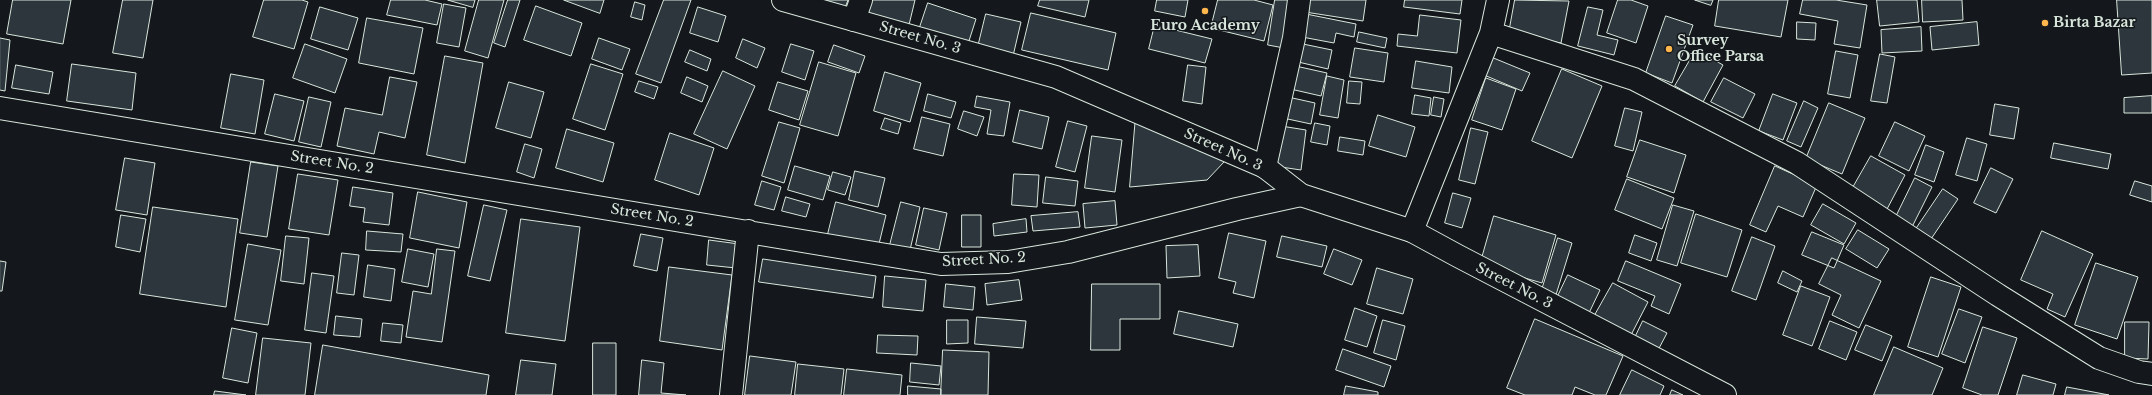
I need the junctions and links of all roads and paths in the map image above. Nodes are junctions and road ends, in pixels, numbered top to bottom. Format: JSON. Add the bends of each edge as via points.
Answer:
{"nodes":[{"id":1,"x":783,"y":0,"type":"edge"},
{"id":2,"x":1299,"y":0,"type":"edge"},
{"id":3,"x":1498,"y":0,"type":"edge"},
{"id":4,"x":858,"y":10,"type":"edge"},
{"id":5,"x":1491,"y":34,"type":"junction"},
{"id":6,"x":0,"y":108,"type":"edge"},
{"id":7,"x":1264,"y":167,"type":"junction"},
{"id":8,"x":1300,"y":195,"type":"junction"},
{"id":9,"x":1412,"y":231,"type":"junction"},
{"id":10,"x":748,"y":232,"type":"junction"},
{"id":11,"x":2152,"y":374,"type":"edge"},
{"id":12,"x":731,"y":395,"type":"edge"},
{"id":13,"x":1725,"y":395,"type":"edge"}],
"edges":[{"from":1,"to":4,"type":"street","name":"Street No. 3"},
{"from":2,"to":7,"type":"street","via":[[1294,38]]},
{"from":3,"to":5,"type":"street"},
{"from":4,"to":7,"type":"street","name":"Street No. 3","via":[[1056,77]]},
{"from":5,"to":9,"type":"street"},
{"from":5,"to":11,"type":"street","via":[[1634,79],[1790,159],[2099,358]]},
{"from":6,"to":10,"type":"street","name":"Street No. 2"},
{"from":7,"to":8,"type":"street","name":"Street No. 3"},
{"from":8,"to":9,"type":"street","name":"Street No. 3"},
{"from":8,"to":10,"type":"street","name":"Street No. 2","via":[[1068,252],[1008,262],[941,264]]},
{"from":9,"to":13,"type":"street","name":"Street No. 3"},
{"from":10,"to":12,"type":"street"}]}
